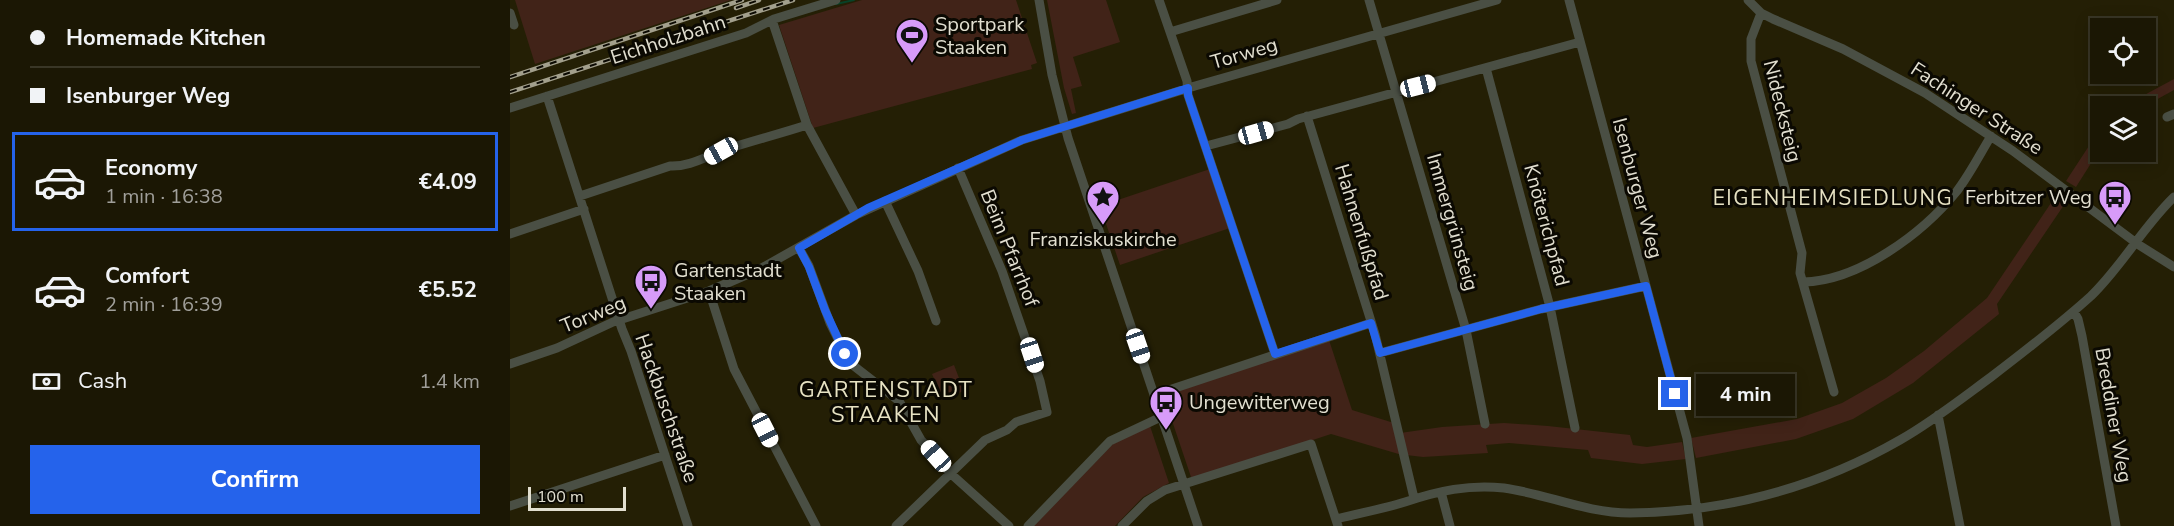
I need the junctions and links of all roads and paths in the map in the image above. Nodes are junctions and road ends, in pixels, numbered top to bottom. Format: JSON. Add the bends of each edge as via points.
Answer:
{"nodes":[{"id":1,"x":836,"y":0,"type":"edge"},
{"id":2,"x":1039,"y":0,"type":"edge"},
{"id":3,"x":1159,"y":0,"type":"edge"},
{"id":4,"x":1369,"y":0,"type":"edge"},
{"id":5,"x":1497,"y":0,"type":"edge"},
{"id":6,"x":1569,"y":0,"type":"edge"},
{"id":7,"x":1748,"y":0,"type":"edge"},
{"id":8,"x":1273,"y":1,"type":"edge"},
{"id":9,"x":510,"y":13,"type":"edge"},
{"id":10,"x":1761,"y":13,"type":"junction"},
{"id":11,"x":771,"y":20,"type":"junction"},
{"id":12,"x":514,"y":25,"type":"dead end"},
{"id":13,"x":1170,"y":32,"type":"junction"},
{"id":14,"x":1378,"y":33,"type":"junction"},
{"id":15,"x":1580,"y":42,"type":"junction"},
{"id":16,"x":1486,"y":68,"type":"junction"},
{"id":17,"x":1188,"y":88,"type":"junction"},
{"id":18,"x":1396,"y":92,"type":"junction"},
{"id":19,"x":547,"y":96,"type":"junction"},
{"id":20,"x":510,"y":108,"type":"edge"},
{"id":21,"x":1307,"y":116,"type":"junction"},
{"id":22,"x":807,"y":125,"type":"junction"},
{"id":23,"x":1064,"y":126,"type":"junction"},
{"id":24,"x":1991,"y":136,"type":"junction"},
{"id":25,"x":1206,"y":146,"type":"junction"},
{"id":26,"x":958,"y":168,"type":"junction"},
{"id":27,"x":580,"y":196,"type":"junction"},
{"id":28,"x":2174,"y":197,"type":"edge"},
{"id":29,"x":885,"y":201,"type":"junction"},
{"id":30,"x":584,"y":209,"type":"junction"},
{"id":31,"x":855,"y":215,"type":"junction"},
{"id":32,"x":510,"y":234,"type":"edge"},
{"id":33,"x":2136,"y":243,"type":"junction"},
{"id":34,"x":799,"y":248,"type":"junction"},
{"id":35,"x":2174,"y":267,"type":"edge"},
{"id":36,"x":1803,"y":282,"type":"junction"},
{"id":37,"x":1646,"y":286,"type":"junction"},
{"id":38,"x":709,"y":291,"type":"junction"},
{"id":39,"x":1550,"y":307,"type":"junction"},
{"id":40,"x":2073,"y":312,"type":"junction"},
{"id":41,"x":619,"y":320,"type":"junction"},
{"id":42,"x":936,"y":321,"type":"dead end"},
{"id":43,"x":1371,"y":323,"type":"junction"},
{"id":44,"x":1466,"y":330,"type":"junction"},
{"id":45,"x":1380,"y":353,"type":"junction"},
{"id":46,"x":1275,"y":354,"type":"junction"},
{"id":47,"x":510,"y":364,"type":"edge"},
{"id":48,"x":1834,"y":392,"type":"dead end"},
{"id":49,"x":1154,"y":395,"type":"junction"},
{"id":50,"x":1938,"y":415,"type":"junction"},
{"id":51,"x":1161,"y":417,"type":"junction"},
{"id":52,"x":1485,"y":424,"type":"dead end"},
{"id":53,"x":1575,"y":428,"type":"dead end"},
{"id":54,"x":664,"y":455,"type":"junction"},
{"id":55,"x":950,"y":472,"type":"junction"},
{"id":56,"x":1184,"y":484,"type":"junction"},
{"id":57,"x":1441,"y":492,"type":"junction"},
{"id":58,"x":1414,"y":498,"type":"junction"},
{"id":59,"x":510,"y":506,"type":"edge"},
{"id":60,"x":1697,"y":508,"type":"junction"},
{"id":61,"x":1337,"y":522,"type":"edge"},
{"id":62,"x":688,"y":526,"type":"edge"},
{"id":63,"x":816,"y":526,"type":"edge"},
{"id":64,"x":896,"y":526,"type":"edge"},
{"id":65,"x":1009,"y":526,"type":"edge"},
{"id":66,"x":1028,"y":526,"type":"edge"},
{"id":67,"x":1122,"y":526,"type":"edge"},
{"id":68,"x":1198,"y":526,"type":"edge"},
{"id":69,"x":1450,"y":526,"type":"edge"},
{"id":70,"x":1699,"y":526,"type":"edge"},
{"id":71,"x":1960,"y":526,"type":"edge"},
{"id":72,"x":2116,"y":526,"type":"edge"}],
"edges":[{"from":1,"to":11,"type":"street","name":"Eichholzbahn"},
{"from":2,"to":23,"type":"street"},
{"from":3,"to":13,"type":"street"},
{"from":4,"to":14,"type":"street","name":"Immergrünsteig"},
{"from":5,"to":14,"type":"street","name":"Torweg"},
{"from":6,"to":15,"type":"street","name":"Isenburger Weg"},
{"from":7,"to":10,"type":"street","name":"Fachinger Straße"},
{"from":8,"to":13,"type":"street"},
{"from":9,"to":12,"type":"street"},
{"from":10,"to":24,"type":"street","name":"Fachinger Straße","via":[[1908,83]]},
{"from":10,"to":36,"type":"street","name":"Nidecksteig","via":[[1751,39],[1751,61],[1802,253]]},
{"from":11,"to":19,"type":"street","name":"Eichholzbahn","via":[[746,33]]},
{"from":11,"to":22,"type":"street"},
{"from":13,"to":17,"type":"street"},
{"from":14,"to":17,"type":"street","name":"Torweg"},
{"from":14,"to":18,"type":"street","name":"Immergrünsteig"},
{"from":15,"to":16,"type":"street"},
{"from":15,"to":37,"type":"street","name":"Isenburger Weg"},
{"from":16,"to":18,"type":"street"},
{"from":16,"to":39,"type":"street","name":"Knöterichpfad"},
{"from":17,"to":23,"type":"street","name":"Torweg"},
{"from":17,"to":25,"type":"street"},
{"from":18,"to":21,"type":"street"},
{"from":18,"to":44,"type":"street","name":"Immergrünsteig"},
{"from":19,"to":20,"type":"street","name":"Eichholzbahn"},
{"from":19,"to":27,"type":"street","name":"Hackbuschstraße"},
{"from":21,"to":25,"type":"street"},
{"from":21,"to":43,"type":"street","name":"Hahnenfußpfad"},
{"from":22,"to":27,"type":"street"},
{"from":22,"to":31,"type":"street"},
{"from":23,"to":26,"type":"street","name":"Torweg"},
{"from":23,"to":49,"type":"street"},
{"from":24,"to":33,"type":"street","name":"Fachinger Straße"},
{"from":24,"to":36,"type":"street","via":[[1957,191],[1912,235],[1887,253],[1849,271]]},
{"from":25,"to":46,"type":"street"},
{"from":26,"to":29,"type":"street","name":"Torweg"},
{"from":26,"to":55,"type":"street","name":"Beim Pfarrhof","via":[[1002,271],[1047,412],[1016,422],[985,440]]},
{"from":27,"to":30,"type":"street","name":"Hackbuschstraße"},
{"from":28,"to":33,"type":"street"},
{"from":29,"to":31,"type":"street","name":"Torweg"},
{"from":29,"to":42,"type":"street"},
{"from":30,"to":32,"type":"street"},
{"from":30,"to":41,"type":"street","name":"Hackbuschstraße"},
{"from":31,"to":34,"type":"street","name":"Torweg"},
{"from":33,"to":35,"type":"street","name":"Fachinger Straße"},
{"from":33,"to":40,"type":"street","via":[[2111,275]]},
{"from":34,"to":38,"type":"street","name":"Torweg"},
{"from":34,"to":55,"type":"street","via":[[850,363],[899,401],[921,440]]},
{"from":36,"to":48,"type":"street","name":"Nidecksteig"},
{"from":37,"to":39,"type":"street"},
{"from":37,"to":60,"type":"street","name":"Isenburger Weg","via":[[1687,438]]},
{"from":38,"to":41,"type":"street","name":"Torweg"},
{"from":38,"to":63,"type":"street","via":[[732,365]]},
{"from":39,"to":44,"type":"street"},
{"from":39,"to":53,"type":"street","name":"Knöterichpfad"},
{"from":40,"to":50,"type":"street"},
{"from":40,"to":72,"type":"street","name":"Breddiner Weg","via":[[2082,336]]},
{"from":41,"to":47,"type":"street","name":"Torweg"},
{"from":41,"to":54,"type":"street","name":"Hackbuschstraße"},
{"from":43,"to":45,"type":"street","name":"Hahnenfußpfad"},
{"from":43,"to":46,"type":"street"},
{"from":44,"to":45,"type":"street"},
{"from":44,"to":52,"type":"street","name":"Immergrünsteig"},
{"from":45,"to":58,"type":"street","name":"Hahnenfußpfad"},
{"from":46,"to":49,"type":"street"},
{"from":49,"to":51,"type":"street"},
{"from":50,"to":60,"type":"street","via":[[1873,455],[1822,478],[1774,494]]},
{"from":50,"to":71,"type":"street"},
{"from":51,"to":56,"type":"street"},
{"from":51,"to":66,"type":"street","via":[[1110,441]]},
{"from":54,"to":59,"type":"street"},
{"from":54,"to":62,"type":"street","name":"Hackbuschstraße"},
{"from":55,"to":64,"type":"street"},
{"from":55,"to":65,"type":"street"},
{"from":56,"to":61,"type":"street","via":[[1311,444]]},
{"from":56,"to":67,"type":"street","via":[[1154,496]]},
{"from":56,"to":68,"type":"street"},
{"from":57,"to":58,"type":"street"},
{"from":57,"to":60,"type":"street","via":[[1463,487],[1497,488],[1607,512]]},
{"from":57,"to":69,"type":"street"},
{"from":58,"to":61,"type":"street"},
{"from":60,"to":70,"type":"street","name":"Isenburger Weg"}]}
